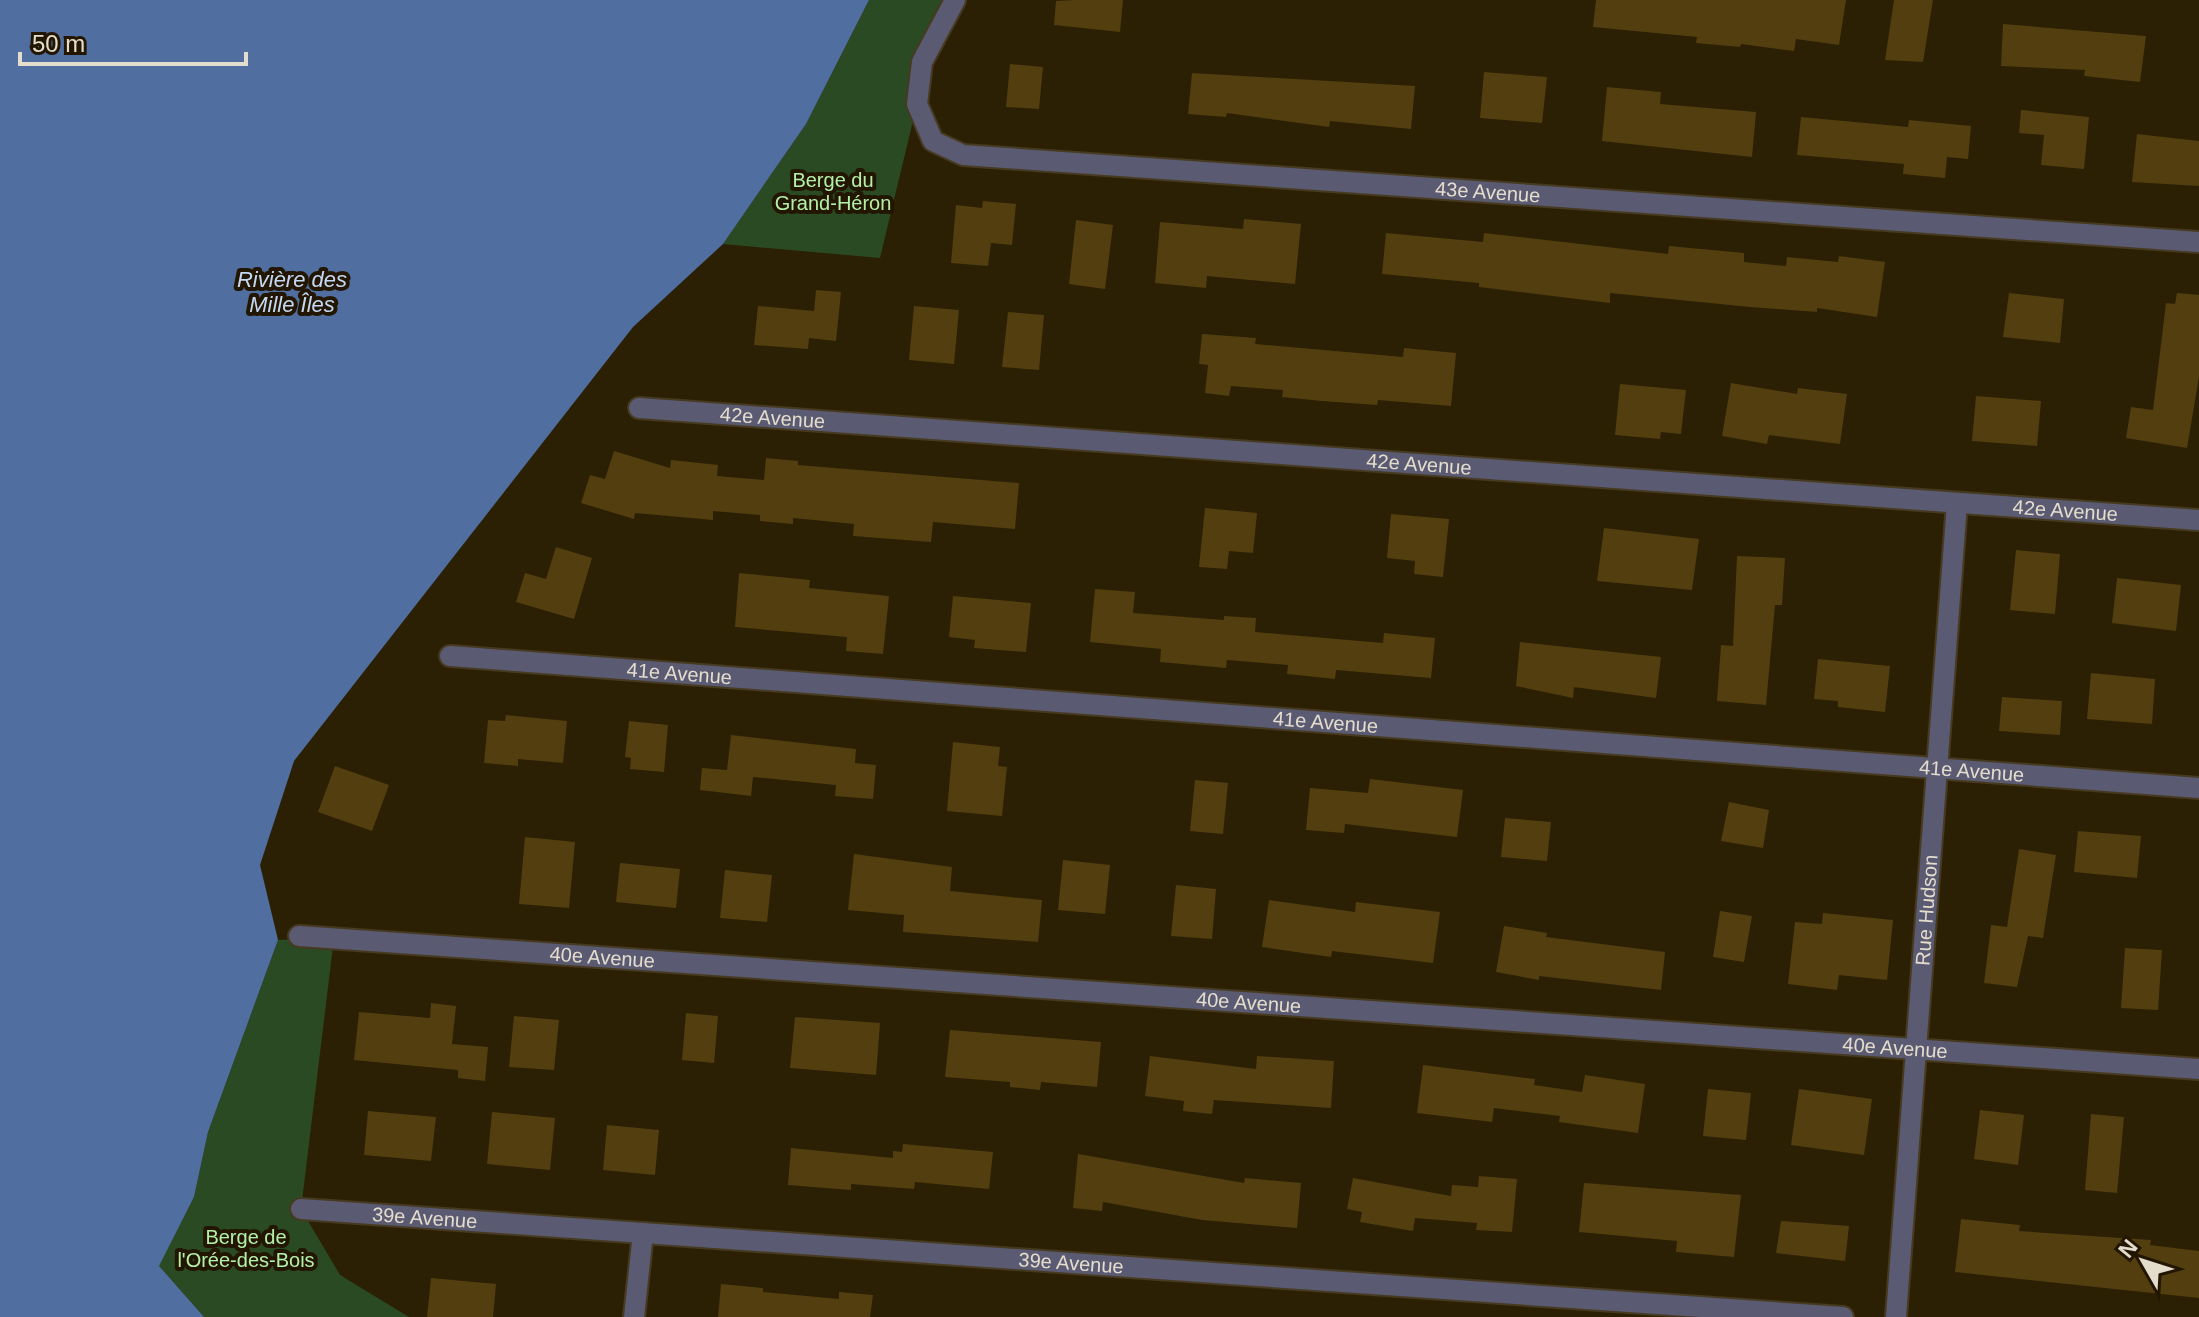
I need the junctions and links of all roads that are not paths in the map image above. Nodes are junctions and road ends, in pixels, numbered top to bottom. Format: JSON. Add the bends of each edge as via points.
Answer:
{"nodes":[{"id":1,"x":955,"y":0,"type":"edge"},
{"id":2,"x":2199,"y":242,"type":"edge"},
{"id":3,"x":639,"y":408,"type":"dead end"},
{"id":4,"x":1957,"y":503,"type":"junction"},
{"id":5,"x":2199,"y":520,"type":"edge"},
{"id":6,"x":450,"y":656,"type":"dead end"},
{"id":7,"x":1937,"y":769,"type":"junction"},
{"id":8,"x":2199,"y":788,"type":"edge"},
{"id":9,"x":299,"y":936,"type":"dead end"},
{"id":10,"x":1916,"y":1050,"type":"junction"},
{"id":11,"x":2199,"y":1069,"type":"edge"},
{"id":12,"x":301,"y":1209,"type":"dead end"},
{"id":13,"x":643,"y":1233,"type":"junction"},
{"id":14,"x":634,"y":1317,"type":"edge"},
{"id":15,"x":1843,"y":1317,"type":"edge"},
{"id":16,"x":1896,"y":1317,"type":"edge"}],
"edges":[{"from":1,"to":2,"type":"street","name":"43e Avenue","via":[[922,62],[917,104],[933,141],[963,155]]},
{"from":3,"to":4,"type":"street","name":"42e Avenue"},
{"from":4,"to":5,"type":"street","name":"42e Avenue"},
{"from":4,"to":7,"type":"street","name":"Rue Hudson"},
{"from":6,"to":7,"type":"street","name":"41e Avenue"},
{"from":7,"to":8,"type":"street","name":"41e Avenue"},
{"from":7,"to":10,"type":"street","name":"Rue Hudson"},
{"from":9,"to":10,"type":"street","name":"40e Avenue"},
{"from":10,"to":11,"type":"street","name":"40e Avenue"},
{"from":10,"to":16,"type":"street","name":"Rue Hudson"},
{"from":12,"to":13,"type":"street","name":"39e Avenue"},
{"from":13,"to":14,"type":"street"},
{"from":13,"to":15,"type":"street","name":"39e Avenue"}]}
